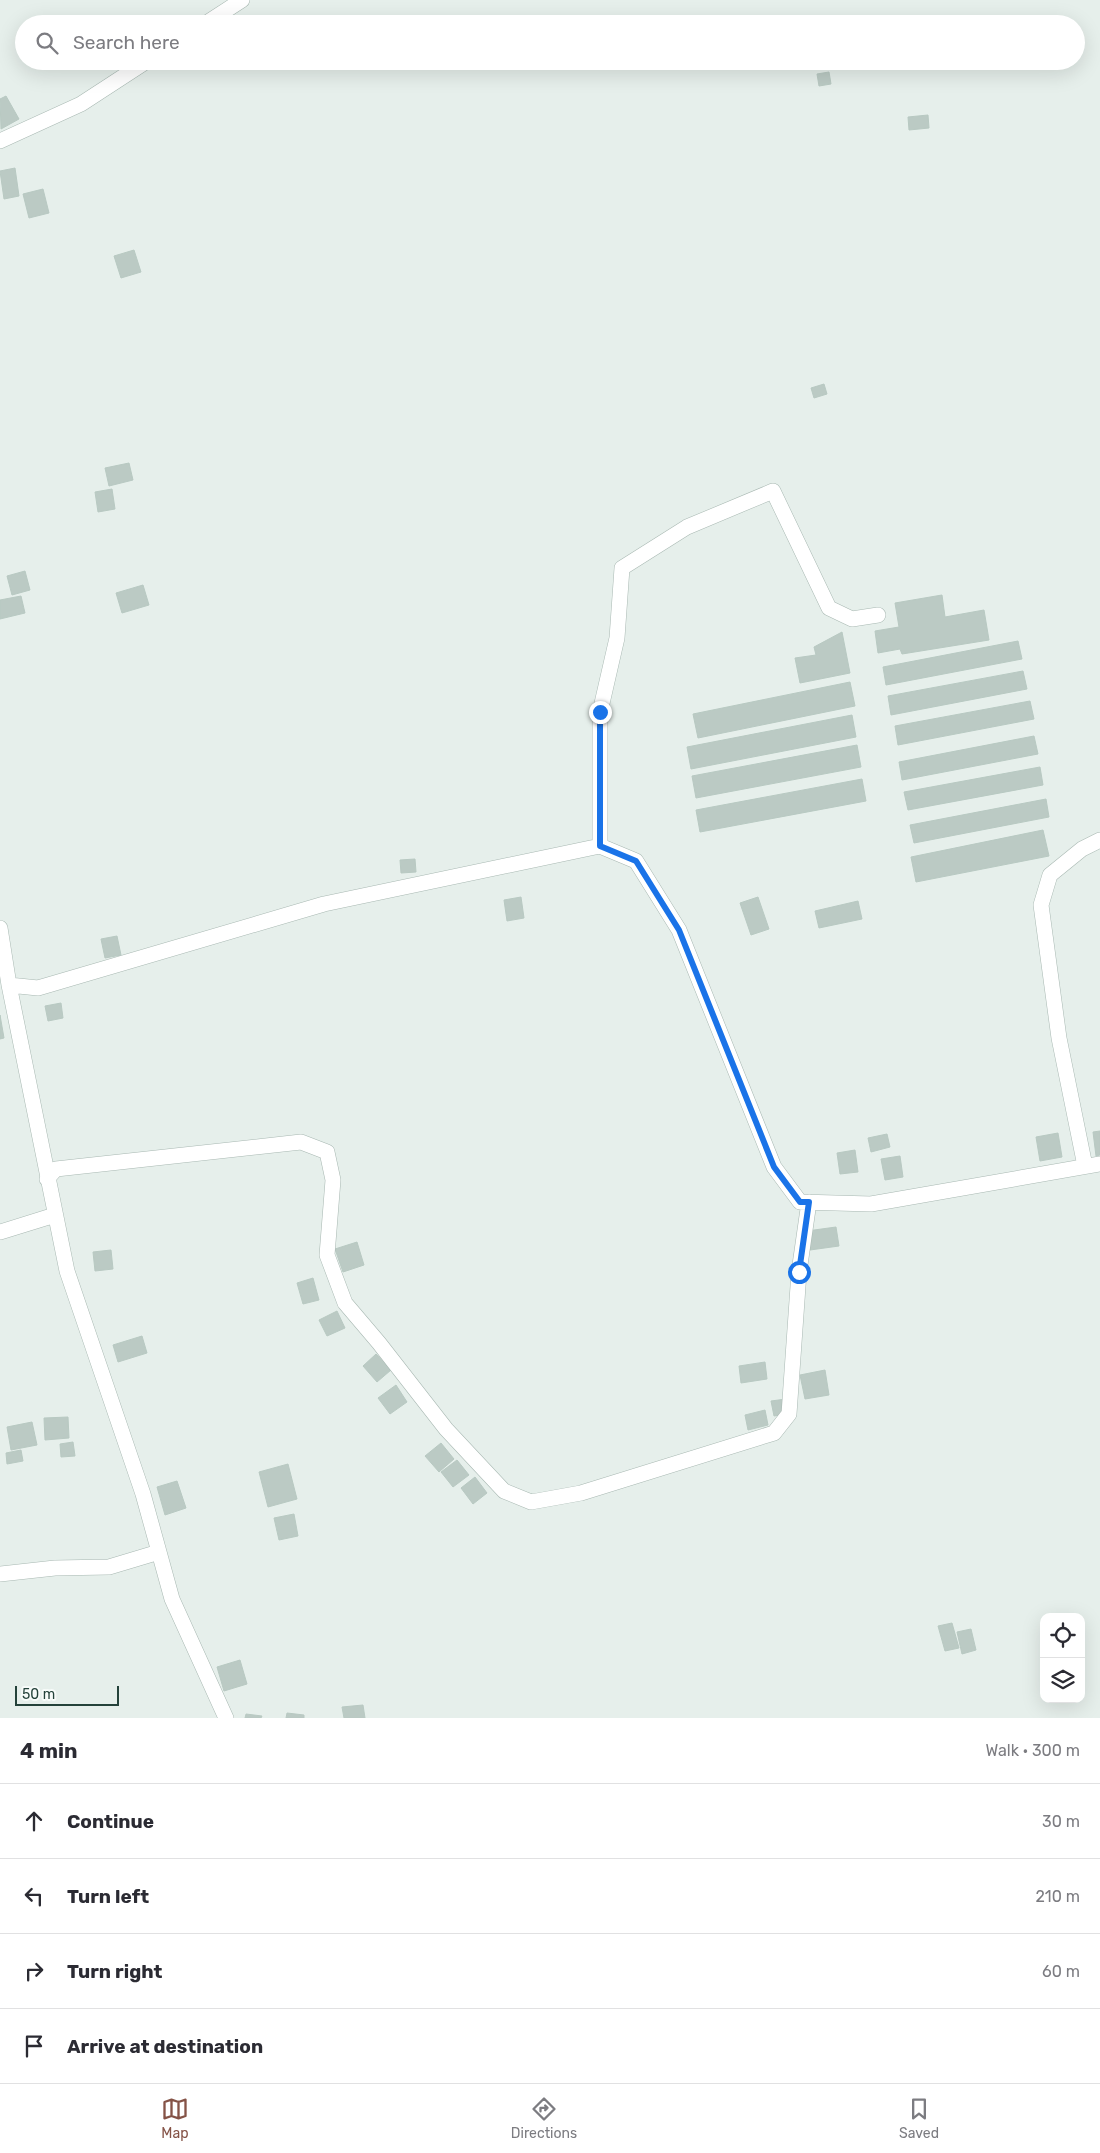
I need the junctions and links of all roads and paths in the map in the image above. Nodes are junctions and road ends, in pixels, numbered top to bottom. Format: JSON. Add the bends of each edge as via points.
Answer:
{"nodes":[{"id":1,"x":242,"y":0,"type":"edge"},
{"id":2,"x":219,"y":15,"type":"edge"},
{"id":3,"x":133,"y":70,"type":"edge"},
{"id":4,"x":0,"y":141,"type":"edge"},
{"id":5,"x":878,"y":615,"type":"dead end"},
{"id":6,"x":1100,"y":840,"type":"edge"},
{"id":7,"x":600,"y":846,"type":"junction"},
{"id":8,"x":0,"y":928,"type":"edge"},
{"id":9,"x":9,"y":985,"type":"junction"},
{"id":10,"x":1092,"y":1165,"type":"edge"},
{"id":11,"x":48,"y":1178,"type":"junction"},
{"id":12,"x":809,"y":1202,"type":"junction"},
{"id":13,"x":55,"y":1215,"type":"junction"},
{"id":14,"x":0,"y":1232,"type":"edge"},
{"id":15,"x":159,"y":1552,"type":"junction"},
{"id":16,"x":0,"y":1574,"type":"edge"},
{"id":17,"x":226,"y":1718,"type":"edge"}],
"edges":[{"from":1,"to":2,"type":"street"},
{"from":3,"to":4,"type":"street","via":[[81,104]]},
{"from":5,"to":7,"type":"street","via":[[852,619],[829,608],[773,491],[687,527],[622,568],[617,638],[600,712]]},
{"from":6,"to":10,"type":"street","via":[[1082,849],[1050,875],[1041,905],[1059,1038]]},
{"from":7,"to":9,"type":"street","via":[[324,904],[38,988]]},
{"from":7,"to":12,"type":"street","via":[[636,861],[679,930],[774,1167],[800,1202]]},
{"from":8,"to":9,"type":"street"},
{"from":9,"to":11,"type":"street"},
{"from":10,"to":12,"type":"street","via":[[871,1204]]},
{"from":11,"to":12,"type":"street","via":[[56,1169],[301,1142],[326,1152],[333,1180],[327,1254],[345,1303],[446,1429],[504,1491],[531,1502],[581,1493],[774,1433],[789,1414],[799,1272]]},
{"from":11,"to":13,"type":"street"},
{"from":13,"to":14,"type":"street"},
{"from":13,"to":15,"type":"street","via":[[67,1271],[143,1494]]},
{"from":15,"to":16,"type":"street","via":[[109,1567]]},
{"from":15,"to":17,"type":"street","via":[[172,1599]]}]}
